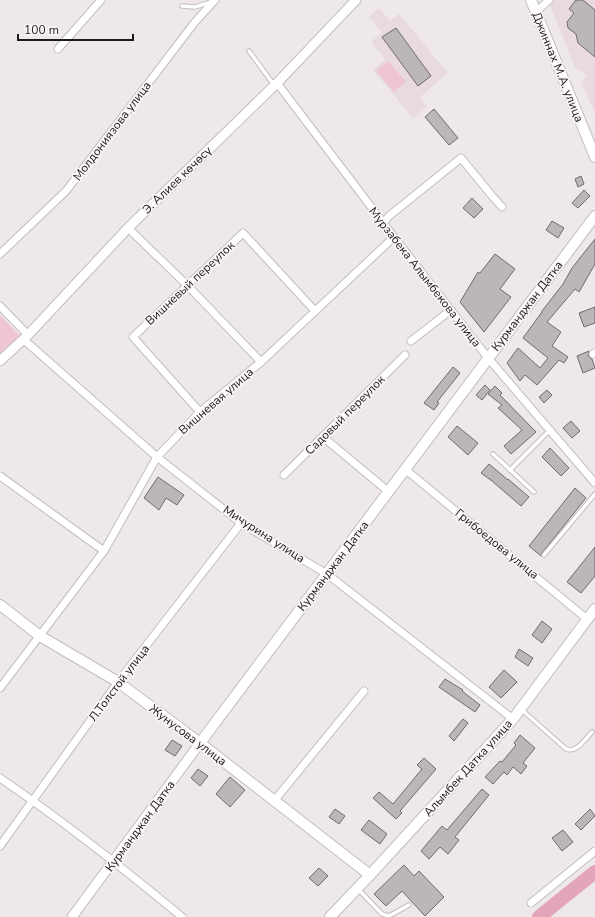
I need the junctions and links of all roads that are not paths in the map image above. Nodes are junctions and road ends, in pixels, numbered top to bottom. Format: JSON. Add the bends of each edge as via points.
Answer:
{"nodes":[{"id":1,"x":101,"y":0,"type":"edge"},
{"id":2,"x":356,"y":0,"type":"edge"},
{"id":3,"x":531,"y":0,"type":"edge"},
{"id":4,"x":549,"y":0,"type":"edge"},
{"id":5,"x":214,"y":1,"type":"edge"},
{"id":6,"x":182,"y":6,"type":"dead end"},
{"id":7,"x":536,"y":12,"type":"junction"},
{"id":8,"x":58,"y":49,"type":"dead end"},
{"id":9,"x":249,"y":51,"type":"dead end"},
{"id":10,"x":276,"y":84,"type":"junction"},
{"id":11,"x":595,"y":157,"type":"edge"},
{"id":12,"x":502,"y":207,"type":"dead end"},
{"id":13,"x":595,"y":216,"type":"edge"},
{"id":14,"x":383,"y":223,"type":"junction"},
{"id":15,"x":128,"y":228,"type":"junction"},
{"id":16,"x":394,"y":237,"type":"junction"},
{"id":17,"x":0,"y":254,"type":"edge"},
{"id":18,"x":188,"y":286,"type":"junction"},
{"id":19,"x":0,"y":306,"type":"edge"},
{"id":20,"x":451,"y":310,"type":"junction"},
{"id":21,"x":315,"y":311,"type":"junction"},
{"id":22,"x":25,"y":337,"type":"junction"},
{"id":23,"x":411,"y":341,"type":"dead end"},
{"id":24,"x":405,"y":356,"type":"dead end"},
{"id":25,"x":488,"y":358,"type":"junction"},
{"id":26,"x":0,"y":361,"type":"edge"},
{"id":27,"x":262,"y":362,"type":"junction"},
{"id":28,"x":200,"y":412,"type":"junction"},
{"id":29,"x":550,"y":430,"type":"junction"},
{"id":30,"x":323,"y":437,"type":"junction"},
{"id":31,"x":493,"y":454,"type":"dead end"},
{"id":32,"x":157,"y":456,"type":"junction"},
{"id":33,"x":406,"y":470,"type":"junction"},
{"id":34,"x":510,"y":470,"type":"junction"},
{"id":35,"x":284,"y":475,"type":"dead end"},
{"id":36,"x":0,"y":476,"type":"edge"},
{"id":37,"x":595,"y":484,"type":"edge"},
{"id":38,"x":389,"y":492,"type":"junction"},
{"id":39,"x":534,"y":492,"type":"dead end"},
{"id":40,"x":595,"y":494,"type":"edge"},
{"id":41,"x":241,"y":523,"type":"junction"},
{"id":42,"x":104,"y":550,"type":"junction"},
{"id":43,"x":544,"y":555,"type":"dead end"},
{"id":44,"x":327,"y":574,"type":"junction"},
{"id":45,"x":0,"y":605,"type":"edge"},
{"id":46,"x":595,"y":609,"type":"edge"},
{"id":47,"x":588,"y":619,"type":"junction"},
{"id":48,"x":40,"y":636,"type":"junction"},
{"id":49,"x":118,"y":682,"type":"junction"},
{"id":50,"x":0,"y":688,"type":"edge"},
{"id":51,"x":364,"y":691,"type":"dead end"},
{"id":52,"x":521,"y":709,"type":"junction"},
{"id":53,"x":513,"y":719,"type":"junction"},
{"id":54,"x":592,"y":732,"type":"dead end"},
{"id":55,"x":200,"y":743,"type":"junction"},
{"id":56,"x":0,"y":778,"type":"edge"},
{"id":57,"x":33,"y":800,"type":"junction"},
{"id":58,"x":274,"y":801,"type":"junction"},
{"id":59,"x":0,"y":846,"type":"edge"},
{"id":60,"x":595,"y":851,"type":"edge"},
{"id":61,"x":114,"y":861,"type":"junction"},
{"id":62,"x":370,"y":875,"type":"junction"},
{"id":63,"x":357,"y":888,"type":"junction"},
{"id":64,"x":531,"y":903,"type":"dead end"},
{"id":65,"x":409,"y":905,"type":"dead end"},
{"id":66,"x":72,"y":917,"type":"edge"},
{"id":67,"x":182,"y":917,"type":"edge"},
{"id":68,"x":330,"y":917,"type":"edge"}],
"edges":[{"from":1,"to":8,"type":"street"},
{"from":2,"to":10,"type":"street","name":"Э. Алиев көчөсү"},
{"from":3,"to":7,"type":"main road","name":"Джиннах М.А. улица"},
{"from":4,"to":7,"type":"street"},
{"from":5,"to":6,"type":"lane","via":[[194,7]]},
{"from":5,"to":17,"type":"street","name":"Молдониязова улица","via":[[195,22],[66,191]]},
{"from":7,"to":11,"type":"main road","name":"Джиннах М.А. улица"},
{"from":9,"to":10,"type":"lane"},
{"from":10,"to":14,"type":"street","name":"Мурзабека Алымбекова улица"},
{"from":10,"to":15,"type":"street","name":"Э. Алиев көчөсү"},
{"from":12,"to":14,"type":"street","via":[[462,158]]},
{"from":13,"to":25,"type":"main road","name":"Курманджан Датка"},
{"from":14,"to":16,"type":"street","name":"Мурзабека Алымбекова улица"},
{"from":15,"to":18,"type":"street"},
{"from":15,"to":22,"type":"street","name":"Э. Алиев көчөсү"},
{"from":16,"to":20,"type":"street","name":"Мурзабека Алымбекова улица"},
{"from":16,"to":21,"type":"street","name":"Вишневая улица"},
{"from":18,"to":21,"type":"street","name":"Вишневый переулок","via":[[243,233]]},
{"from":18,"to":27,"type":"street"},
{"from":18,"to":28,"type":"street","name":"Вишневый переулок","via":[[133,337]]},
{"from":19,"to":22,"type":"street"},
{"from":20,"to":23,"type":"street"},
{"from":20,"to":25,"type":"street","name":"Мурзабека Алымбекова улица"},
{"from":21,"to":27,"type":"street","name":"Вишневая улица"},
{"from":22,"to":26,"type":"street","name":"Э. Алиев көчөсү"},
{"from":22,"to":32,"type":"street","name":"Мичурина улица"},
{"from":24,"to":30,"type":"street","name":"Садовый переулок"},
{"from":25,"to":29,"type":"street","name":"Мурзабека Алымбекова улица"},
{"from":25,"to":33,"type":"main road","name":"Курманджан Датка"},
{"from":27,"to":28,"type":"street","name":"Вишневая улица"},
{"from":28,"to":32,"type":"street","name":"Вишневая улица"},
{"from":29,"to":34,"type":"lane"},
{"from":29,"to":37,"type":"street","name":"Мурзабека Алымбекова улица"},
{"from":30,"to":35,"type":"street","name":"Садовый переулок"},
{"from":30,"to":38,"type":"street"},
{"from":31,"to":34,"type":"lane"},
{"from":32,"to":41,"type":"street","name":"Мичурина улица"},
{"from":32,"to":42,"type":"street","name":"Вишневая улица"},
{"from":33,"to":38,"type":"main road","name":"Курманджан Датка"},
{"from":33,"to":47,"type":"street","name":"Грибоедова улица"},
{"from":34,"to":39,"type":"lane"},
{"from":36,"to":42,"type":"street"},
{"from":38,"to":44,"type":"main road","name":"Курманджан Датка"},
{"from":40,"to":43,"type":"lane"},
{"from":41,"to":44,"type":"street","name":"Мичурина улица"},
{"from":41,"to":49,"type":"street","name":"Л.Толстой улица"},
{"from":42,"to":48,"type":"street","name":"Вишневая улица"},
{"from":44,"to":53,"type":"street","name":"Мичурина улица"},
{"from":44,"to":55,"type":"main road","name":"Курманджан Датка"},
{"from":45,"to":48,"type":"main road","name":"Жунусова улица"},
{"from":46,"to":47,"type":"main road","name":"Алымбек Датка улица"},
{"from":47,"to":52,"type":"main road","name":"Алымбек Датка улица"},
{"from":48,"to":49,"type":"main road","name":"Жунусова улица"},
{"from":48,"to":50,"type":"street","name":"Вишневая улица"},
{"from":49,"to":55,"type":"main road","name":"Жунусова улица"},
{"from":49,"to":57,"type":"street","name":"Л.Толстой улица"},
{"from":51,"to":58,"type":"street"},
{"from":52,"to":53,"type":"main road","name":"Алымбек Датка улица"},
{"from":52,"to":54,"type":"lane","via":[[571,751]]},
{"from":53,"to":62,"type":"main road","name":"Алымбек Датка улица"},
{"from":55,"to":58,"type":"main road","name":"Жунусова улица"},
{"from":55,"to":61,"type":"street","name":"Курманджан Датка"},
{"from":56,"to":57,"type":"street"},
{"from":57,"to":59,"type":"street","name":"Л.Толстой улица"},
{"from":57,"to":61,"type":"street"},
{"from":58,"to":62,"type":"main road","name":"Жунусова улица"},
{"from":60,"to":64,"type":"street"},
{"from":61,"to":66,"type":"street","name":"Курманджан Датка"},
{"from":61,"to":67,"type":"street"},
{"from":62,"to":63,"type":"main road","name":"Алымбек Датка улица"},
{"from":63,"to":65,"type":"lane","via":[[382,914],[389,916]]},
{"from":63,"to":68,"type":"main road","name":"Алымбек Датка улица"}]}
